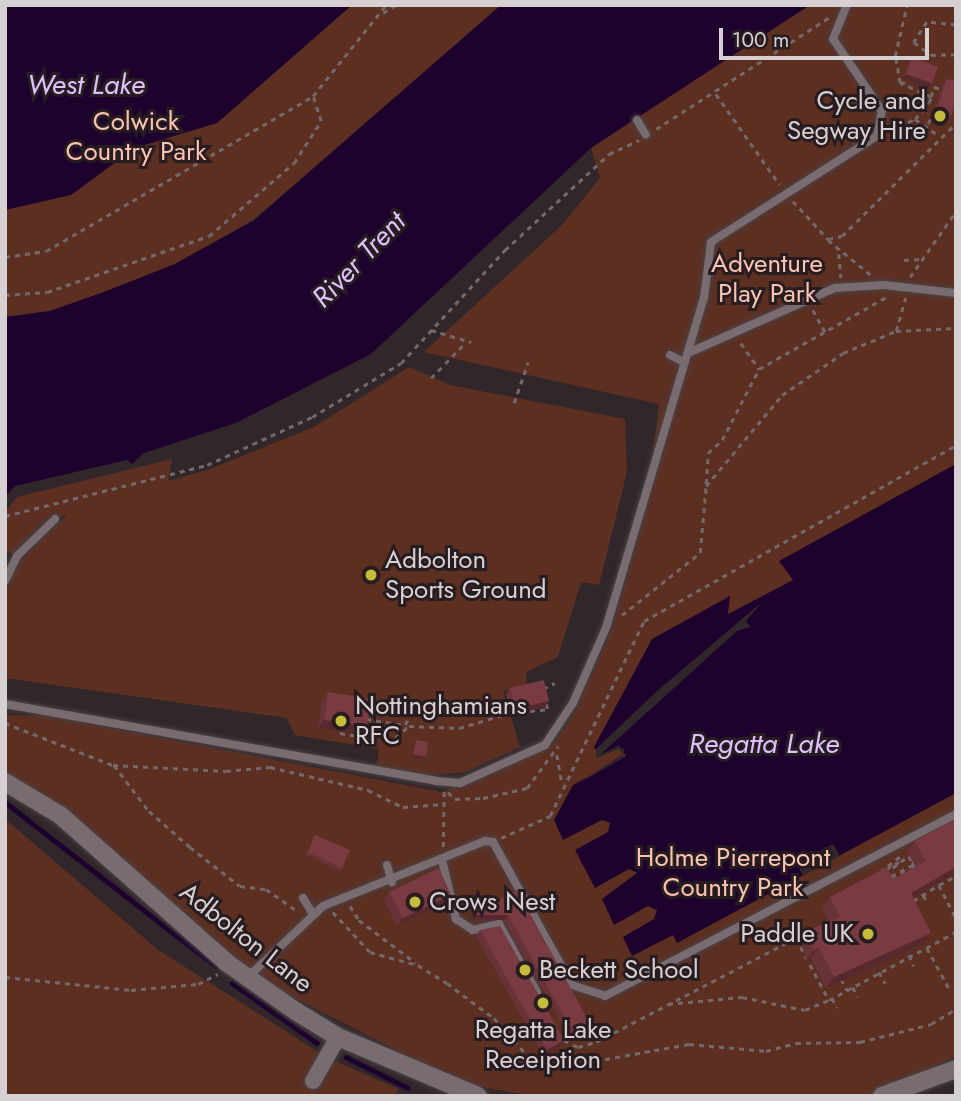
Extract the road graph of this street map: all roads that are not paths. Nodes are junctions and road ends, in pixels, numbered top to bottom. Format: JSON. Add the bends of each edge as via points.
{"nodes":[{"id":1,"x":847,"y":5,"type":"edge"},
{"id":2,"x":637,"y":120,"type":"dead end"},
{"id":3,"x":646,"y":135,"type":"road end"},
{"id":4,"x":956,"y":293,"type":"edge"},
{"id":5,"x":688,"y":353,"type":"junction"},
{"id":6,"x":670,"y":355,"type":"dead end"},
{"id":7,"x":684,"y":362,"type":"junction"},
{"id":8,"x":55,"y":519,"type":"dead end"},
{"id":9,"x":5,"y":582,"type":"edge"},
{"id":10,"x":5,"y":704,"type":"edge"},
{"id":11,"x":5,"y":782,"type":"edge"},
{"id":12,"x":956,"y":814,"type":"edge"},
{"id":13,"x":442,"y":860,"type":"junction"},
{"id":14,"x":387,"y":865,"type":"dead end"},
{"id":15,"x":392,"y":882,"type":"junction"},
{"id":16,"x":303,"y":898,"type":"dead end"},
{"id":17,"x":310,"y":916,"type":"junction"},
{"id":18,"x":248,"y":977,"type":"junction"},
{"id":19,"x":544,"y":1005,"type":"edge"},
{"id":20,"x":338,"y":1037,"type":"junction"},
{"id":21,"x":956,"y":1069,"type":"edge"},
{"id":22,"x":313,"y":1081,"type":"dead end"},
{"id":23,"x":478,"y":1096,"type":"edge"},
{"id":24,"x":882,"y":1096,"type":"edge"}],
"edges":[{"from":1,"to":5,"type":"lane","via":[[833,39],[882,111],[877,136],[711,242]]},
{"from":2,"to":3,"type":"lane"},
{"from":4,"to":5,"type":"lane","via":[[907,287],[835,288]]},
{"from":5,"to":7,"type":"lane"},
{"from":6,"to":7,"type":"lane"},
{"from":7,"to":10,"type":"lane","via":[[606,628],[573,703],[545,745],[446,785]]},
{"from":8,"to":9,"type":"lane","via":[[17,556]]},
{"from":11,"to":18,"type":"street","name":"Adbolton Lane","via":[[60,815]]},
{"from":12,"to":13,"type":"lane","via":[[605,996],[572,985],[493,842]]},
{"from":13,"to":15,"type":"lane"},
{"from":13,"to":19,"type":"lane","via":[[456,919],[473,930],[499,924]]},
{"from":14,"to":15,"type":"lane"},
{"from":15,"to":17,"type":"lane","via":[[345,897]]},
{"from":16,"to":17,"type":"lane"},
{"from":17,"to":18,"type":"lane"},
{"from":18,"to":20,"type":"street","name":"Adbolton Lane"},
{"from":20,"to":22,"type":"street"},
{"from":20,"to":23,"type":"street","name":"Adbolton Lane"},
{"from":21,"to":24,"type":"street"}]}
